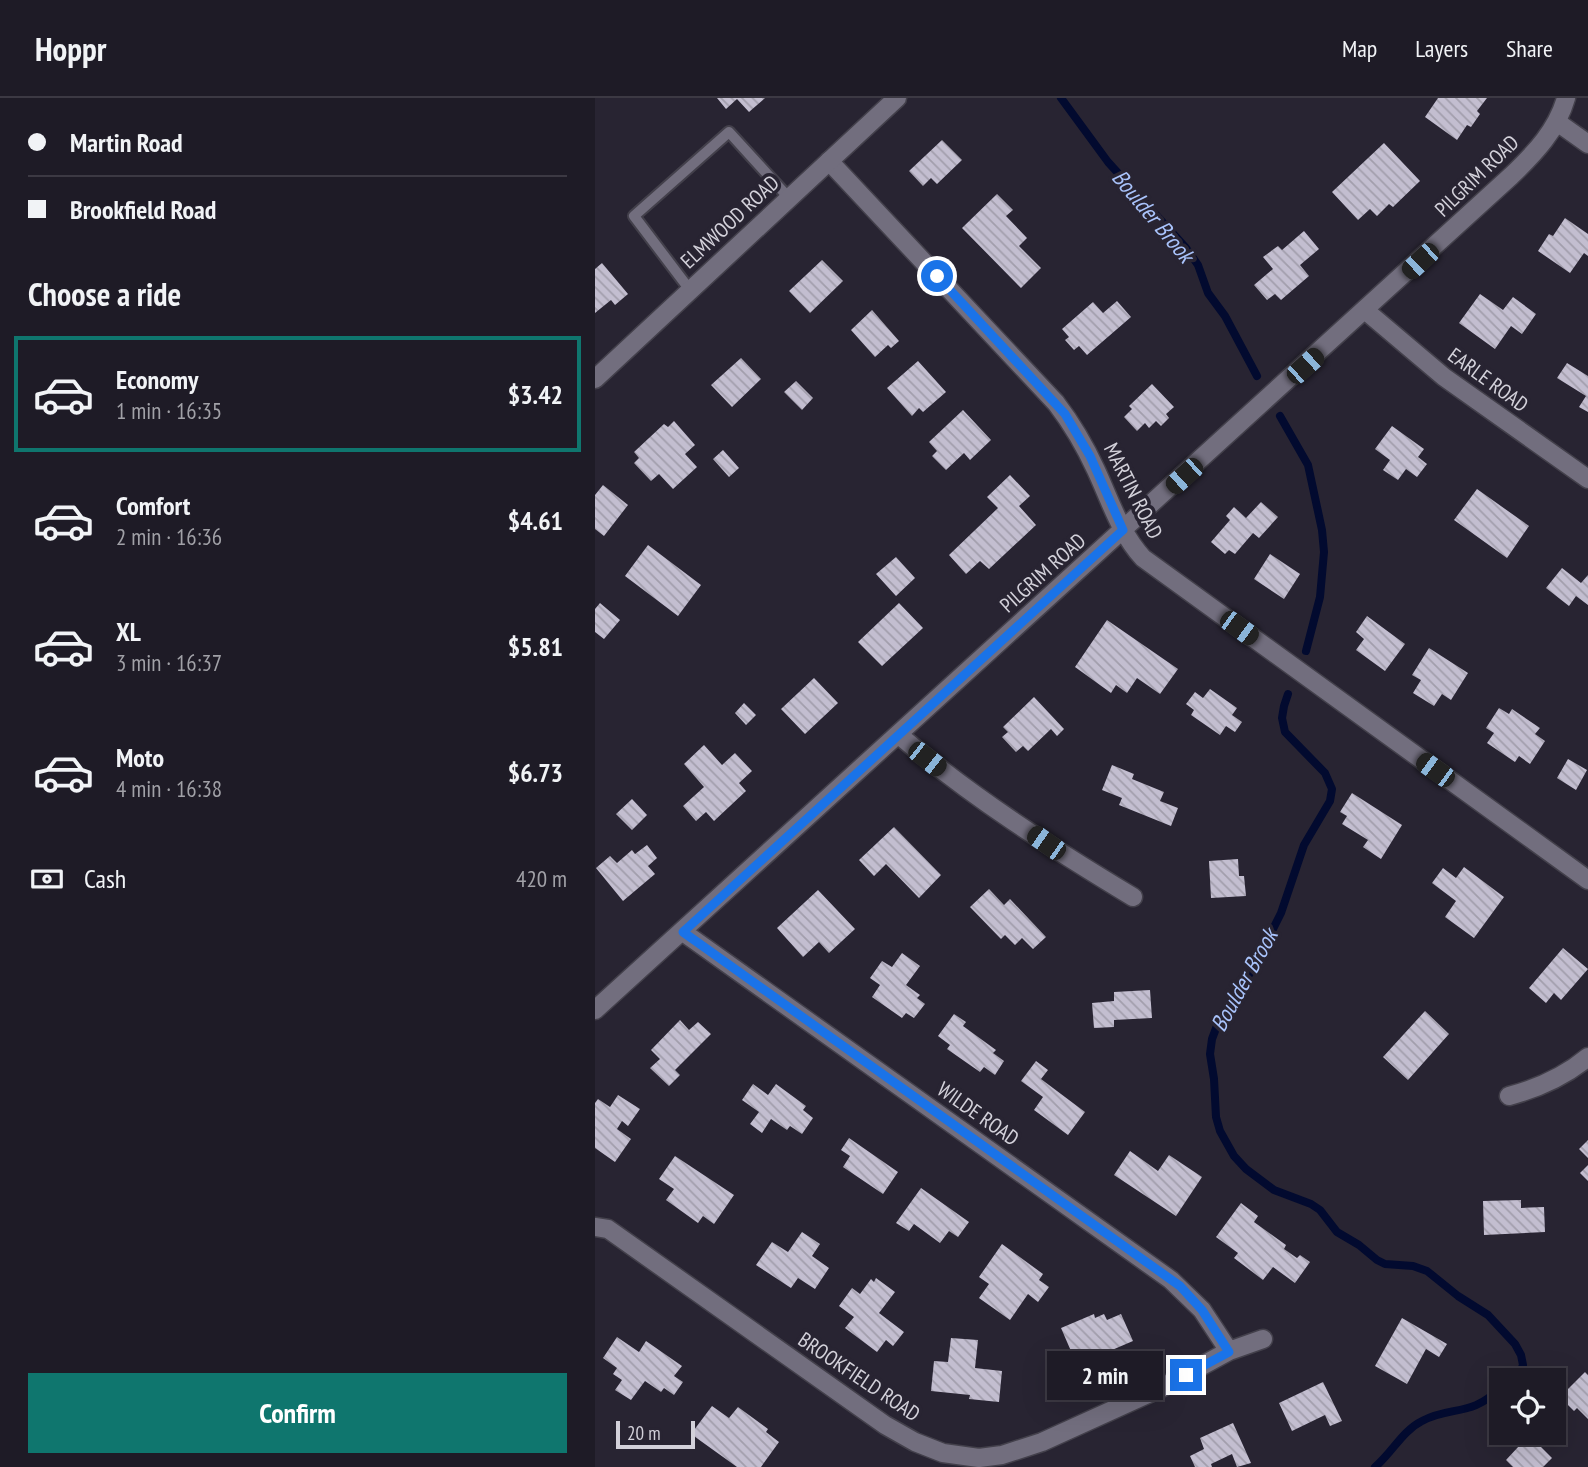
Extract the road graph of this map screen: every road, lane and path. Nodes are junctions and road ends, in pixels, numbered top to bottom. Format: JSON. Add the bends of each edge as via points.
{"nodes":[{"id":1,"x":897,"y":98,"type":"edge"},
{"id":2,"x":1566,"y":98,"type":"edge"},
{"id":3,"x":1557,"y":122,"type":"junction"},
{"id":4,"x":1588,"y":144,"type":"edge"},
{"id":5,"x":829,"y":161,"type":"junction"},
{"id":6,"x":789,"y":198,"type":"junction"},
{"id":7,"x":690,"y":290,"type":"junction"},
{"id":8,"x":1366,"y":311,"type":"junction"},
{"id":9,"x":595,"y":379,"type":"edge"},
{"id":10,"x":1588,"y":480,"type":"edge"},
{"id":11,"x":1123,"y":530,"type":"junction"},
{"id":12,"x":899,"y":735,"type":"junction"},
{"id":13,"x":1588,"y":880,"type":"edge"},
{"id":14,"x":1133,"y":897,"type":"dead end"},
{"id":15,"x":683,"y":932,"type":"junction"},
{"id":16,"x":595,"y":1010,"type":"edge"},
{"id":17,"x":1588,"y":1057,"type":"edge"},
{"id":18,"x":1509,"y":1096,"type":"dead end"},
{"id":19,"x":599,"y":1225,"type":"edge"},
{"id":20,"x":1263,"y":1339,"type":"dead end"},
{"id":21,"x":1229,"y":1352,"type":"junction"}],
"edges":[{"from":1,"to":5,"type":"street","name":"ELMWOOD ROAD"},
{"from":2,"to":3,"type":"street","name":"PILGRIM ROAD"},
{"from":3,"to":4,"type":"street"},
{"from":3,"to":8,"type":"street","name":"PILGRIM ROAD","via":[[1538,150]]},
{"from":5,"to":6,"type":"street","name":"ELMWOOD ROAD"},
{"from":5,"to":11,"type":"street","name":"MARTIN ROAD","via":[[1056,403],[1090,456]]},
{"from":6,"to":7,"type":"street","name":"ELMWOOD ROAD"},
{"from":6,"to":7,"type":"lane","via":[[729,132],[633,216]]},
{"from":7,"to":9,"type":"street","name":"ELMWOOD ROAD"},
{"from":8,"to":10,"type":"street","name":"EARLE ROAD","via":[[1444,377]]},
{"from":8,"to":11,"type":"street","name":"PILGRIM ROAD"},
{"from":11,"to":12,"type":"street","name":"PILGRIM ROAD"},
{"from":11,"to":13,"type":"street","name":"MARTIN ROAD","via":[[1151,565]]},
{"from":12,"to":14,"type":"street","via":[[1046,843]]},
{"from":12,"to":15,"type":"street","name":"PILGRIM ROAD"},
{"from":15,"to":16,"type":"street","name":"PILGRIM ROAD"},
{"from":15,"to":21,"type":"street","name":"WILDE ROAD","via":[[1171,1280],[1202,1310]]},
{"from":17,"to":18,"type":"street","via":[[1561,1077]]},
{"from":19,"to":21,"type":"street","name":"BROOKFIELD ROAD","via":[[885,1425],[955,1456],[991,1458],[1028,1448]]},
{"from":20,"to":21,"type":"street","name":"BROOKFIELD ROAD"}]}
